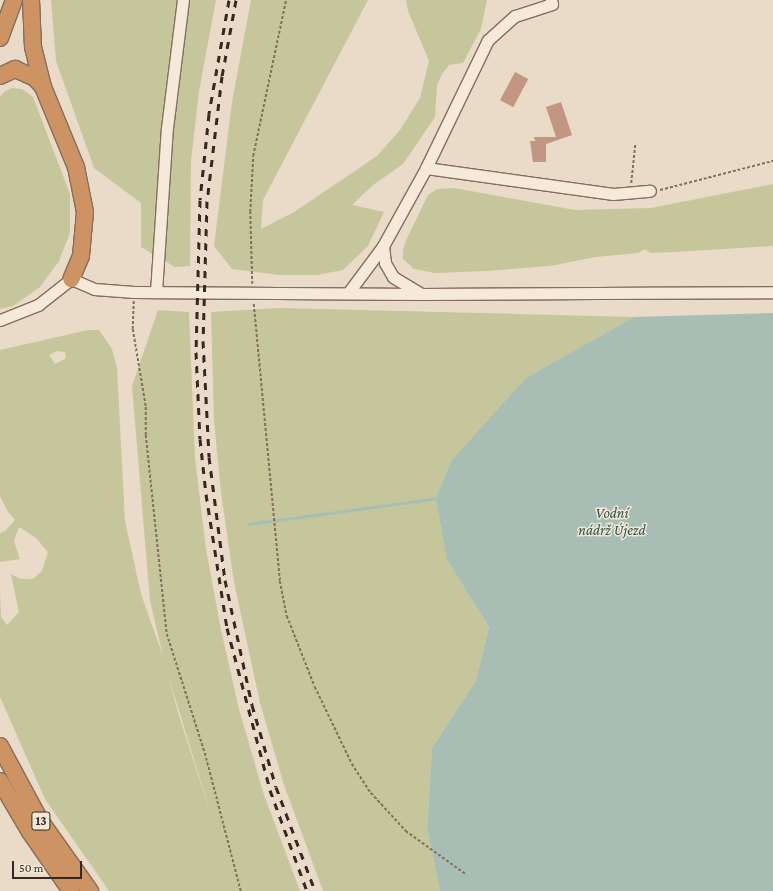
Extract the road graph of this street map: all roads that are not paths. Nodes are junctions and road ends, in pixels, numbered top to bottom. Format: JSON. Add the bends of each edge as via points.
{"nodes":[{"id":1,"x":14,"y":0,"type":"edge"},
{"id":2,"x":31,"y":0,"type":"edge"},
{"id":3,"x":183,"y":0,"type":"edge"},
{"id":4,"x":551,"y":0,"type":"edge"},
{"id":5,"x":0,"y":38,"type":"edge"},
{"id":6,"x":0,"y":76,"type":"edge"},
{"id":7,"x":43,"y":87,"type":"junction"},
{"id":8,"x":426,"y":168,"type":"junction"},
{"id":9,"x":650,"y":191,"type":"road end"},
{"id":10,"x":383,"y":246,"type":"junction"},
{"id":11,"x":70,"y":279,"type":"junction"},
{"id":12,"x":156,"y":292,"type":"junction"},
{"id":13,"x":773,"y":292,"type":"edge"},
{"id":14,"x":348,"y":293,"type":"junction"},
{"id":15,"x":422,"y":294,"type":"junction"},
{"id":16,"x":0,"y":320,"type":"edge"},
{"id":17,"x":0,"y":746,"type":"edge"},
{"id":18,"x":0,"y":781,"type":"edge"},
{"id":19,"x":71,"y":891,"type":"edge"},
{"id":20,"x":90,"y":891,"type":"edge"}],
"edges":[{"from":1,"to":5,"type":"highway"},
{"from":2,"to":7,"type":"highway","via":[[33,47]]},
{"from":3,"to":12,"type":"street","via":[[167,128]]},
{"from":4,"to":8,"type":"street","via":[[552,4],[515,16],[488,40]]},
{"from":6,"to":7,"type":"highway","via":[[15,69],[35,78]]},
{"from":7,"to":11,"type":"highway","via":[[76,167],[85,212],[81,256]]},
{"from":8,"to":9,"type":"street","via":[[613,194]]},
{"from":8,"to":10,"type":"street"},
{"from":10,"to":14,"type":"street"},
{"from":10,"to":15,"type":"street","via":[[385,263],[393,277]]},
{"from":11,"to":12,"type":"street","via":[[94,289]]},
{"from":11,"to":16,"type":"street","via":[[38,305]]},
{"from":12,"to":14,"type":"street"},
{"from":13,"to":15,"type":"street"},
{"from":14,"to":15,"type":"street"},
{"from":17,"to":20,"type":"highway","number":"13","via":[[41,822]]},
{"from":18,"to":19,"type":"highway","number":"13","via":[[30,832]]}]}
